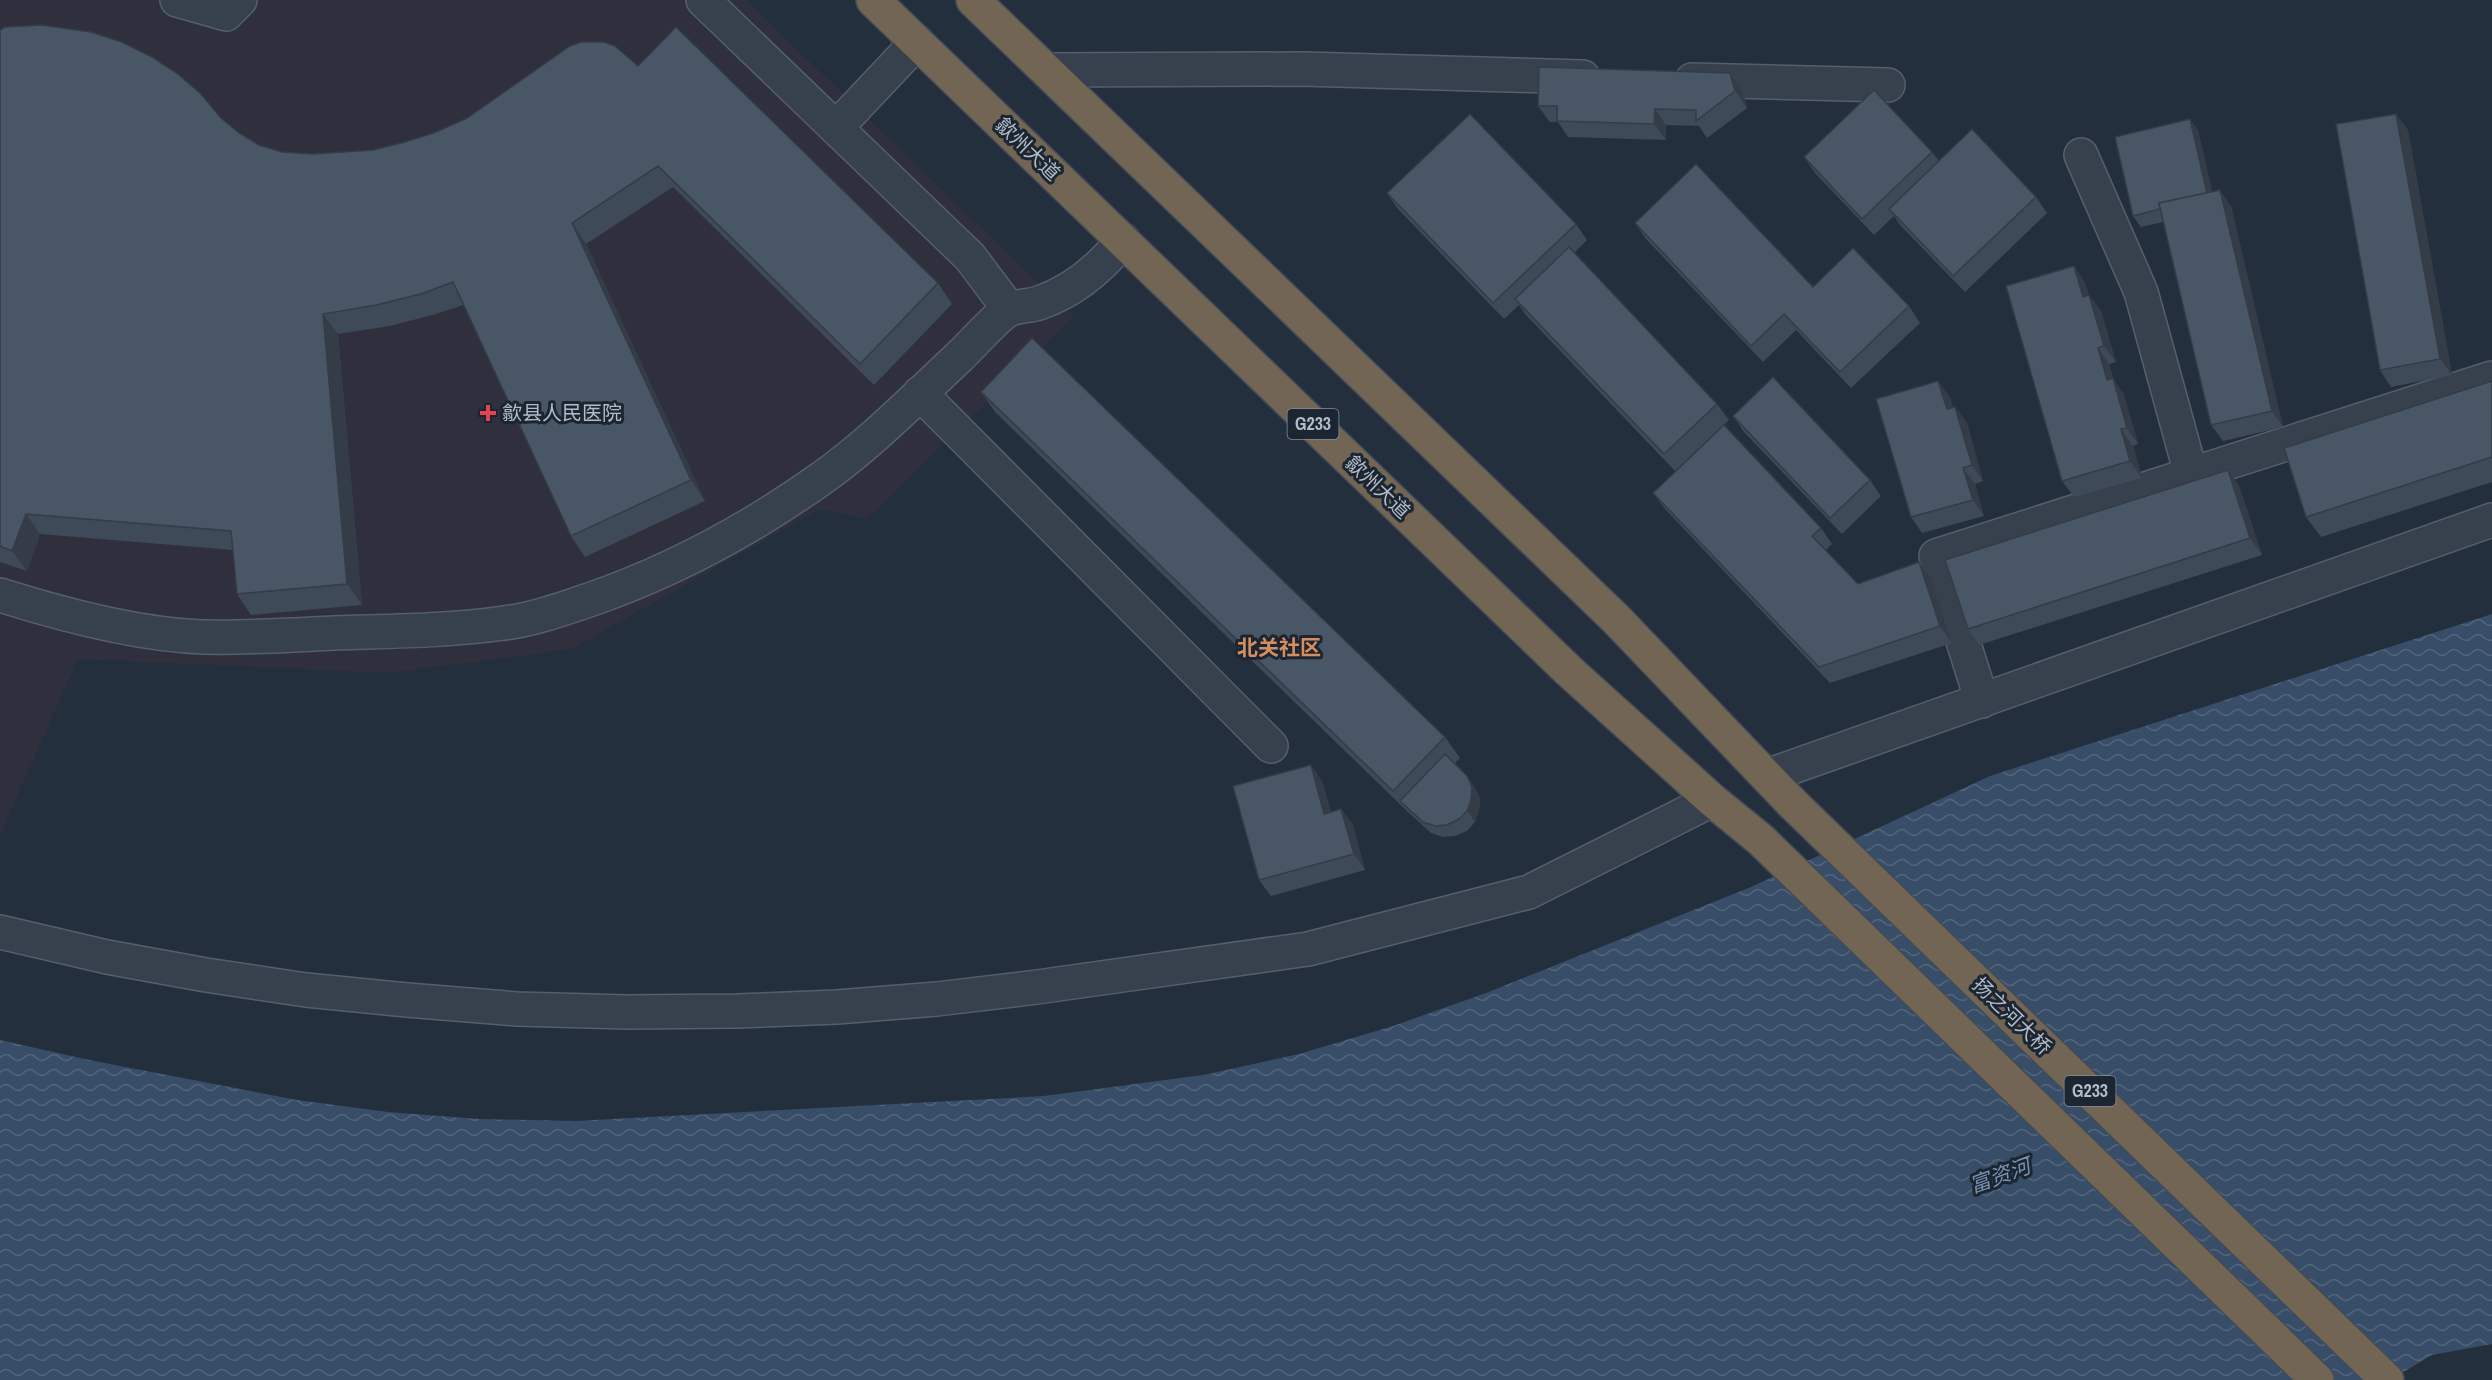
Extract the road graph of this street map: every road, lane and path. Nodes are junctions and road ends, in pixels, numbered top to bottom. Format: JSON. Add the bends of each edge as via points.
{"nodes":[{"id":1,"x":177,"y":0,"type":"edge"},
{"id":2,"x":240,"y":0,"type":"edge"},
{"id":3,"x":703,"y":0,"type":"edge"},
{"id":4,"x":873,"y":0,"type":"edge"},
{"id":5,"x":973,"y":0,"type":"edge"},
{"id":6,"x":917,"y":42,"type":"junction"},
{"id":7,"x":1046,"y":70,"type":"junction"},
{"id":8,"x":1618,"y":78,"type":"edge"},
{"id":9,"x":1665,"y":79,"type":"edge"},
{"id":10,"x":1888,"y":85,"type":"dead end"},
{"id":11,"x":836,"y":128,"type":"junction"},
{"id":12,"x":2081,"y":155,"type":"dead end"},
{"id":13,"x":1123,"y":240,"type":"junction"},
{"id":14,"x":1009,"y":309,"type":"junction"},
{"id":15,"x":2492,"y":378,"type":"edge"},
{"id":16,"x":920,"y":393,"type":"junction"},
{"id":17,"x":2191,"y":474,"type":"junction"},
{"id":18,"x":2492,"y":520,"type":"edge"},
{"id":19,"x":0,"y":595,"type":"edge"},
{"id":20,"x":1982,"y":700,"type":"junction"},
{"id":21,"x":1271,"y":746,"type":"dead end"},
{"id":22,"x":1767,"y":776,"type":"junction"},
{"id":23,"x":1712,"y":800,"type":"junction"},
{"id":24,"x":0,"y":932,"type":"edge"},
{"id":25,"x":2317,"y":1380,"type":"edge"},
{"id":26,"x":2387,"y":1380,"type":"edge"}],
"edges":[{"from":1,"to":2,"type":"street","via":[[226,14]]},
{"from":3,"to":11,"type":"street"},
{"from":4,"to":6,"type":"highway","name":"歙州大道","number":"G233"},
{"from":5,"to":7,"type":"highway","number":"G233"},
{"from":6,"to":11,"type":"street"},
{"from":6,"to":13,"type":"highway","name":"歙州大道","number":"G233"},
{"from":7,"to":8,"type":"street","via":[[1304,69]]},
{"from":7,"to":22,"type":"highway","number":"G233","via":[[1617,620]]},
{"from":9,"to":10,"type":"street"},
{"from":11,"to":14,"type":"street","via":[[970,257]]},
{"from":12,"to":17,"type":"street","via":[[2141,292]]},
{"from":13,"to":14,"type":"street","via":[[1094,272],[1065,292]]},
{"from":13,"to":23,"type":"highway","name":"歙州大道","number":"G233","via":[[1569,671]]},
{"from":14,"to":16,"type":"street"},
{"from":15,"to":17,"type":"street"},
{"from":16,"to":19,"type":"street","via":[[829,473],[729,538],[621,589],[506,623],[201,637],[81,618]]},
{"from":16,"to":21,"type":"street"},
{"from":17,"to":20,"type":"street","via":[[1936,556]]},
{"from":18,"to":20,"type":"street"},
{"from":20,"to":22,"type":"street"},
{"from":22,"to":26,"type":"highway","name":"扬之河大桥","number":"G233"},
{"from":23,"to":24,"type":"street","via":[[1529,892],[1308,949],[1037,987],[848,1006],[627,1012],[407,1000],[206,975]]},
{"from":23,"to":25,"type":"highway","name":"歙州大道","number":"G233","via":[[1761,840]]}]}
